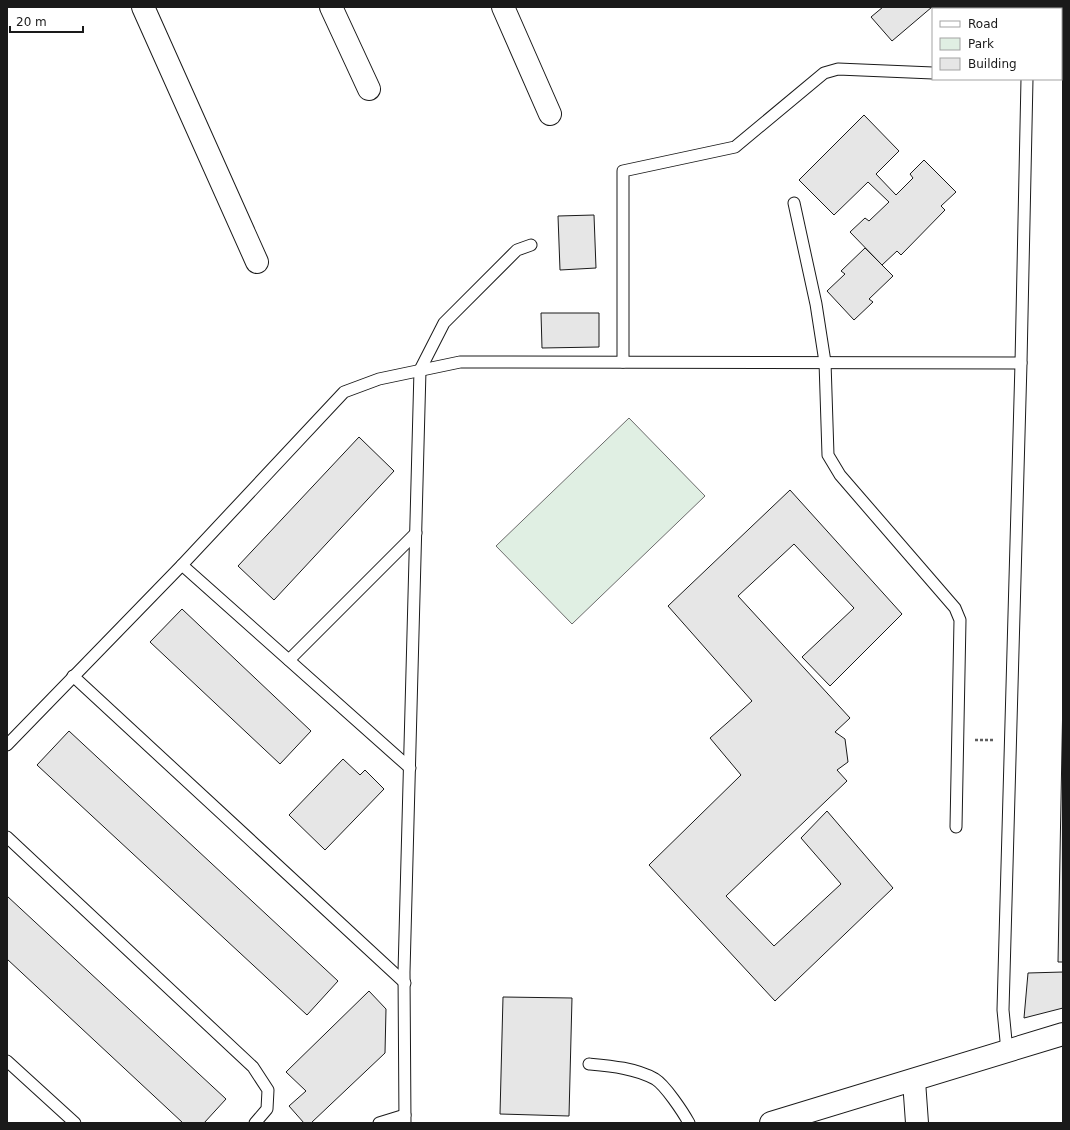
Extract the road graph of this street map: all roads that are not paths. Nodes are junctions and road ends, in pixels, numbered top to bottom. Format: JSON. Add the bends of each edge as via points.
{"nodes":[{"id":1,"x":143,"y":7,"type":"edge"},
{"id":2,"x":331,"y":7,"type":"edge"},
{"id":3,"x":503,"y":7,"type":"edge"},
{"id":4,"x":932,"y":73,"type":"edge"},
{"id":5,"x":1027,"y":80,"type":"edge"},
{"id":6,"x":369,"y":89,"type":"dead end"},
{"id":7,"x":550,"y":114,"type":"dead end"},
{"id":8,"x":794,"y":203,"type":"dead end"},
{"id":9,"x":531,"y":245,"type":"dead end"},
{"id":10,"x":257,"y":262,"type":"dead end"},
{"id":11,"x":623,"y":362,"type":"junction"},
{"id":12,"x":824,"y":362,"type":"junction"},
{"id":13,"x":1021,"y":363,"type":"junction"},
{"id":14,"x":420,"y":370,"type":"junction"},
{"id":15,"x":416,"y":533,"type":"junction"},
{"id":16,"x":182,"y":565,"type":"junction"},
{"id":17,"x":289,"y":660,"type":"junction"},
{"id":18,"x":73,"y":676,"type":"junction"},
{"id":19,"x":7,"y":745,"type":"edge"},
{"id":20,"x":410,"y":768,"type":"junction"},
{"id":21,"x":956,"y":827,"type":"dead end"},
{"id":22,"x":7,"y":837,"type":"edge"},
{"id":23,"x":405,"y":983,"type":"junction"},
{"id":24,"x":1063,"y":1034,"type":"edge"},
{"id":25,"x":1008,"y":1051,"type":"junction"},
{"id":26,"x":7,"y":1061,"type":"edge"},
{"id":27,"x":589,"y":1064,"type":"dead end"},
{"id":28,"x":914,"y":1081,"type":"junction"},
{"id":29,"x":820,"y":1116,"type":"edge"},
{"id":30,"x":405,"y":1119,"type":"edge"},
{"id":31,"x":74,"y":1123,"type":"edge"},
{"id":32,"x":255,"y":1123,"type":"edge"},
{"id":33,"x":379,"y":1123,"type":"edge"},
{"id":34,"x":689,"y":1123,"type":"edge"},
{"id":35,"x":771,"y":1123,"type":"edge"},
{"id":36,"x":917,"y":1123,"type":"edge"}],
"edges":[{"from":1,"to":10,"type":"street"},
{"from":2,"to":6,"type":"street"},
{"from":3,"to":7,"type":"street"},
{"from":4,"to":11,"type":"lane","via":[[838,69],[824,73],[735,147],[623,171]]},
{"from":5,"to":13,"type":"lane"},
{"from":8,"to":12,"type":"lane","via":[[816,304]]},
{"from":9,"to":14,"type":"lane","via":[[518,250],[444,323]]},
{"from":11,"to":12,"type":"lane"},
{"from":11,"to":14,"type":"lane","via":[[460,362]]},
{"from":12,"to":13,"type":"lane"},
{"from":12,"to":21,"type":"lane","via":[[828,455],[840,475],[955,608],[960,620]]},
{"from":13,"to":25,"type":"lane","via":[[1003,1010]]},
{"from":14,"to":15,"type":"lane"},
{"from":14,"to":16,"type":"lane","via":[[379,378],[344,392]]},
{"from":15,"to":17,"type":"lane"},
{"from":15,"to":20,"type":"lane"},
{"from":16,"to":17,"type":"lane"},
{"from":16,"to":18,"type":"lane"},
{"from":17,"to":20,"type":"lane"},
{"from":18,"to":19,"type":"lane"},
{"from":18,"to":23,"type":"lane"},
{"from":20,"to":23,"type":"lane"},
{"from":22,"to":32,"type":"lane","via":[[253,1067],[268,1090],[267,1109]]},
{"from":23,"to":30,"type":"lane"},
{"from":24,"to":25,"type":"street"},
{"from":25,"to":28,"type":"street"},
{"from":26,"to":31,"type":"lane"},
{"from":27,"to":34,"type":"lane","via":[[626,1068],[656,1080],[681,1109]]},
{"from":28,"to":29,"type":"street"},
{"from":28,"to":36,"type":"street"},
{"from":29,"to":35,"type":"street"},
{"from":30,"to":33,"type":"lane"}]}
